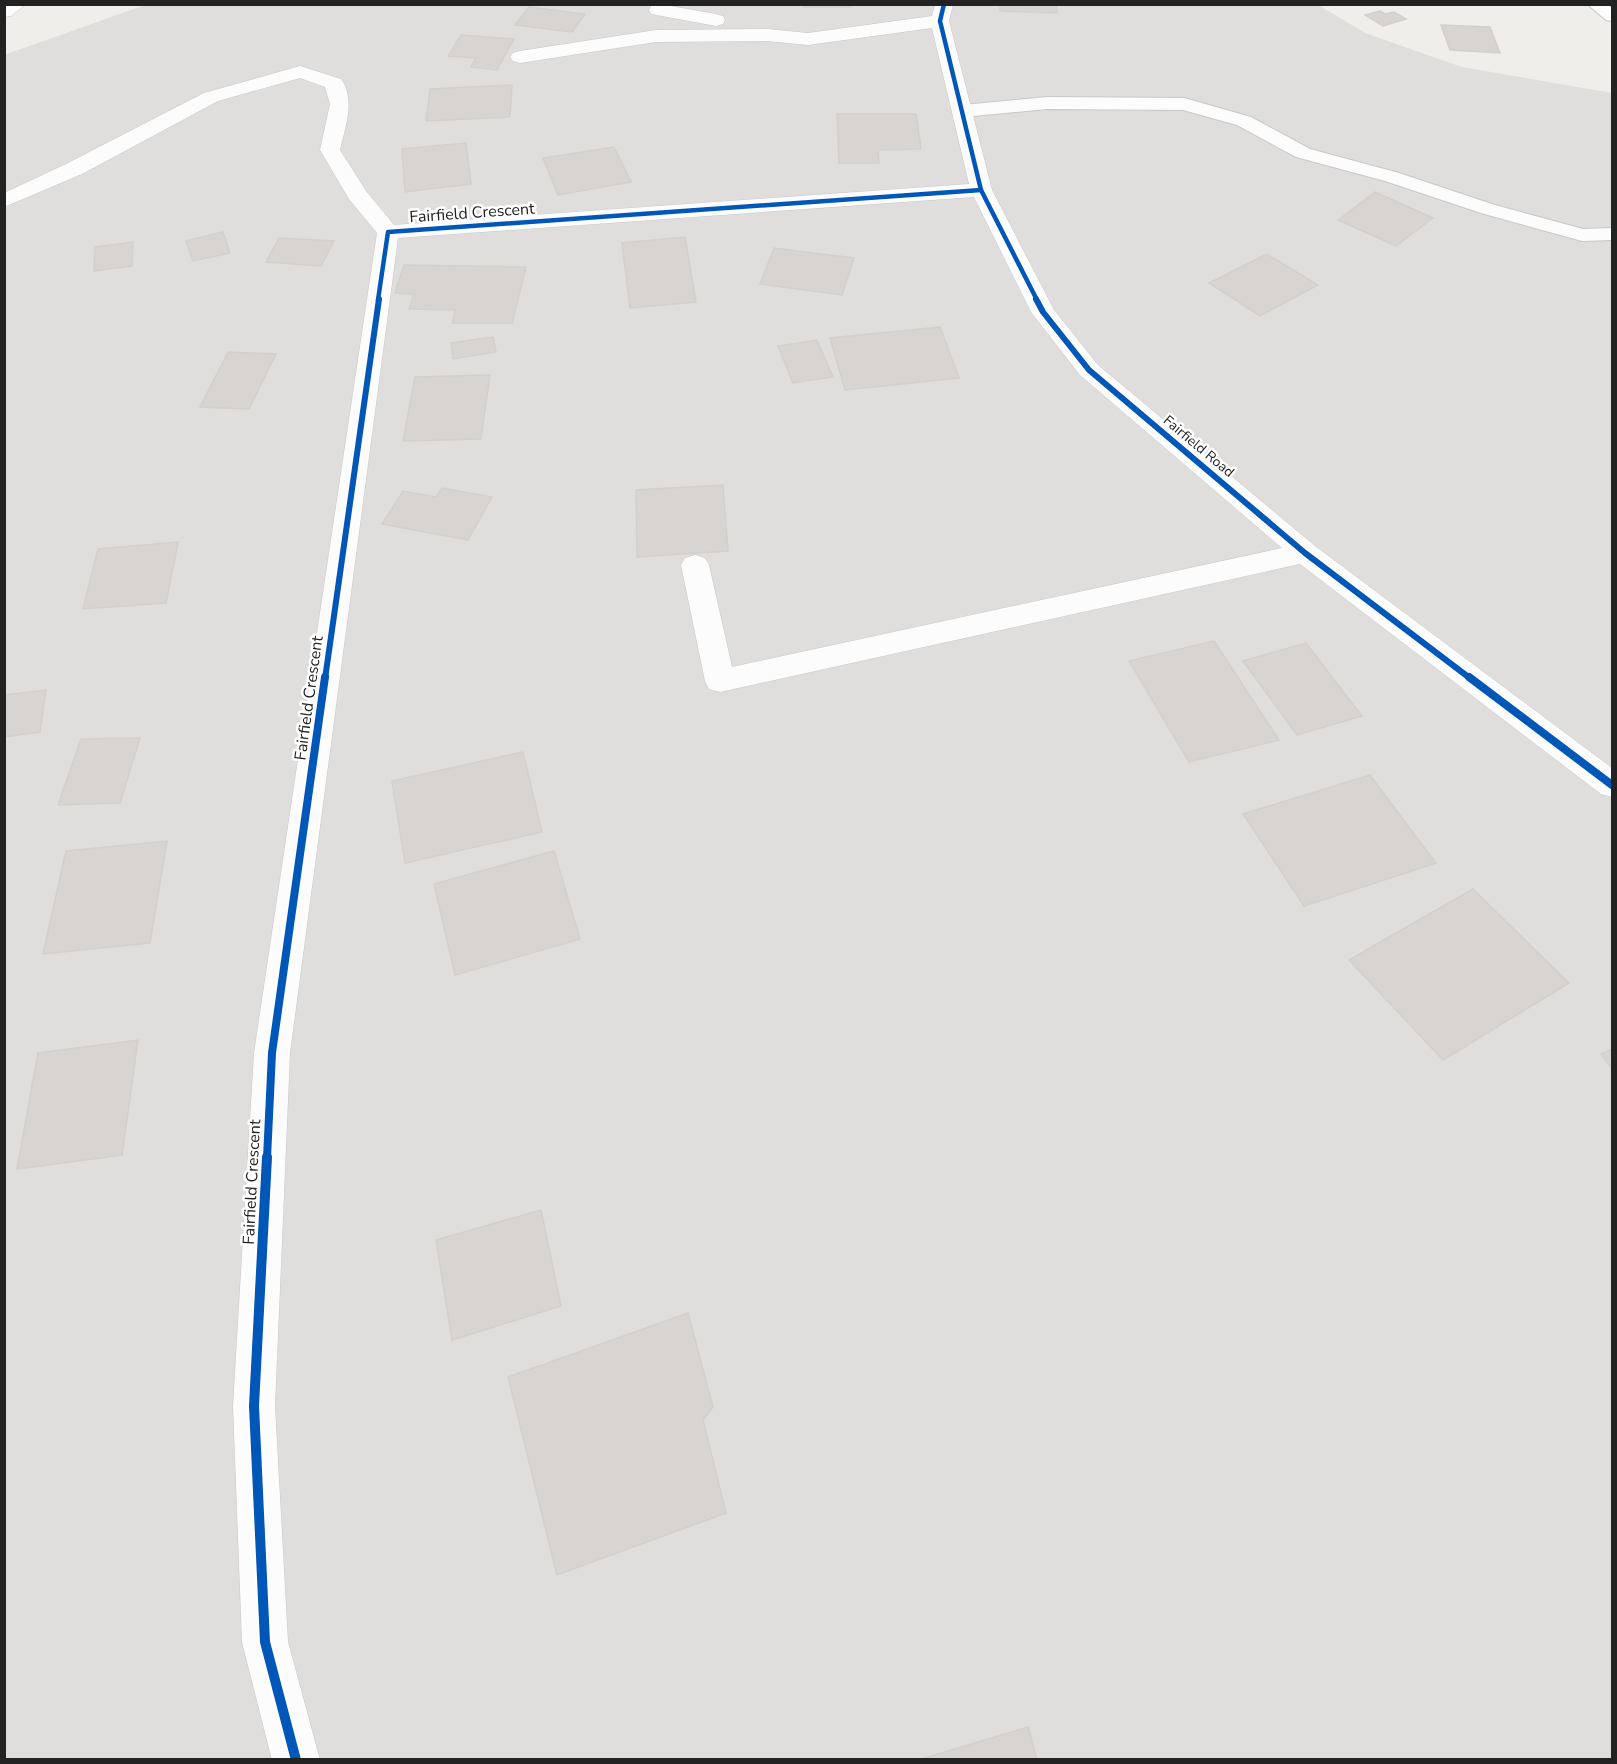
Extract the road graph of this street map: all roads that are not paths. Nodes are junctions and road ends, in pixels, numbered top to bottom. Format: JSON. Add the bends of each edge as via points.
{"nodes":[{"id":1,"x":17,"y":4,"type":"edge"},
{"id":2,"x":1595,"y":4,"type":"edge"},
{"id":3,"x":658,"y":10,"type":"dead end"},
{"id":4,"x":4,"y":12,"type":"edge"},
{"id":5,"x":942,"y":13,"type":"edge"},
{"id":6,"x":1612,"y":16,"type":"edge"},
{"id":7,"x":767,"y":35,"type":"junction"},
{"id":8,"x":520,"y":57,"type":"dead end"},
{"id":9,"x":963,"y":111,"type":"junction"},
{"id":10,"x":981,"y":190,"type":"junction"},
{"id":11,"x":4,"y":201,"type":"edge"},
{"id":12,"x":388,"y":232,"type":"junction"},
{"id":13,"x":1612,"y":234,"type":"edge"},
{"id":14,"x":1305,"y":553,"type":"junction"},
{"id":15,"x":695,"y":565,"type":"dead end"},
{"id":16,"x":1612,"y":785,"type":"edge"},
{"id":17,"x":296,"y":1760,"type":"edge"}],
"edges":[{"from":1,"to":4,"type":"street"},
{"from":2,"to":6,"type":"lane"},
{"from":3,"to":7,"type":"street"},
{"from":5,"to":7,"type":"street","via":[[808,39]]},
{"from":5,"to":9,"type":"street","name":"Fairfield Road"},
{"from":7,"to":8,"type":"street","via":[[656,36]]},
{"from":9,"to":10,"type":"street","name":"Fairfield Road"},
{"from":9,"to":13,"type":"lane","via":[[1047,103],[1184,104],[1244,121],[1303,153],[1582,235]]},
{"from":10,"to":12,"type":"street","name":"Fairfield Crescent"},
{"from":10,"to":14,"type":"street","name":"Fairfield Road","via":[[1042,312],[1089,370]]},
{"from":11,"to":12,"type":"street","via":[[211,97],[300,72],[334,83],[340,104],[330,150],[357,194]]},
{"from":12,"to":17,"type":"street","name":"Fairfield Crescent","via":[[272,1053],[254,1406],[265,1642]]},
{"from":14,"to":15,"type":"street","via":[[720,681]]},
{"from":14,"to":16,"type":"street","name":"Fairfield Road"}]}
